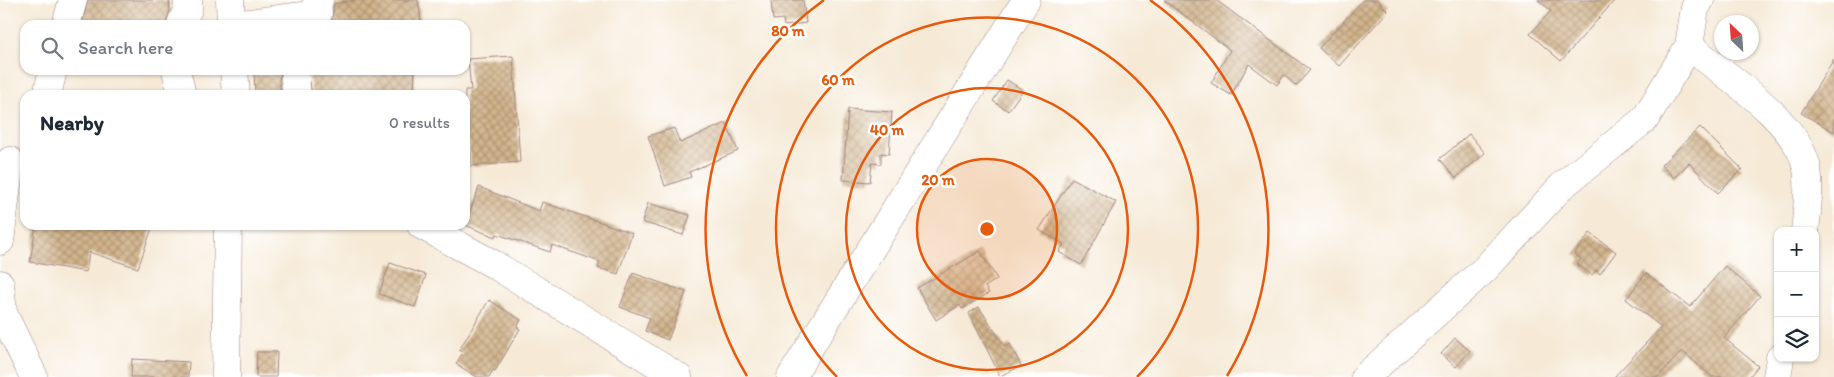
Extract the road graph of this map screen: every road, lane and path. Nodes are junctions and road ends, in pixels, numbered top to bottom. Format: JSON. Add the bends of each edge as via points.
{"nodes":[{"id":1,"x":73,"y":0,"type":"edge"},
{"id":2,"x":230,"y":0,"type":"edge"},
{"id":3,"x":319,"y":0,"type":"edge"},
{"id":4,"x":1026,"y":0,"type":"edge"},
{"id":5,"x":1700,"y":0,"type":"edge"},
{"id":6,"x":67,"y":20,"type":"edge"},
{"id":7,"x":232,"y":20,"type":"edge"},
{"id":8,"x":271,"y":20,"type":"edge"},
{"id":9,"x":1689,"y":46,"type":"junction"},
{"id":10,"x":52,"y":75,"type":"edge"},
{"id":11,"x":177,"y":75,"type":"edge"},
{"id":12,"x":234,"y":75,"type":"edge"},
{"id":13,"x":49,"y":90,"type":"edge"},
{"id":14,"x":181,"y":90,"type":"edge"},
{"id":15,"x":236,"y":90,"type":"edge"},
{"id":16,"x":16,"y":161,"type":"edge"},
{"id":17,"x":1805,"y":227,"type":"edge"},
{"id":18,"x":228,"y":230,"type":"edge"},
{"id":19,"x":430,"y":230,"type":"edge"},
{"id":20,"x":0,"y":241,"type":"edge"},
{"id":21,"x":0,"y":284,"type":"edge"},
{"id":22,"x":1,"y":313,"type":"edge"},
{"id":23,"x":1779,"y":362,"type":"edge"},
{"id":24,"x":33,"y":375,"type":"dead end"},
{"id":25,"x":226,"y":377,"type":"edge"},
{"id":26,"x":678,"y":377,"type":"edge"},
{"id":27,"x":791,"y":377,"type":"edge"},
{"id":28,"x":1365,"y":377,"type":"edge"},
{"id":29,"x":1776,"y":377,"type":"edge"}],
"edges":[{"from":1,"to":6,"type":"street"},
{"from":2,"to":7,"type":"street"},
{"from":3,"to":8,"type":"street","via":[[318,14]]},
{"from":4,"to":27,"type":"street"},
{"from":5,"to":9,"type":"street","via":[[1695,8]]},
{"from":9,"to":17,"type":"street","via":[[1766,107],[1800,150],[1807,170]]},
{"from":9,"to":28,"type":"street","via":[[1645,119],[1563,185],[1485,269]]},
{"from":10,"to":13,"type":"street"},
{"from":11,"to":14,"type":"street"},
{"from":12,"to":15,"type":"street"},
{"from":16,"to":20,"type":"street"},
{"from":18,"to":25,"type":"street"},
{"from":19,"to":26,"type":"street"},
{"from":21,"to":22,"type":"street"},
{"from":22,"to":24,"type":"street"},
{"from":23,"to":29,"type":"street"}]}
